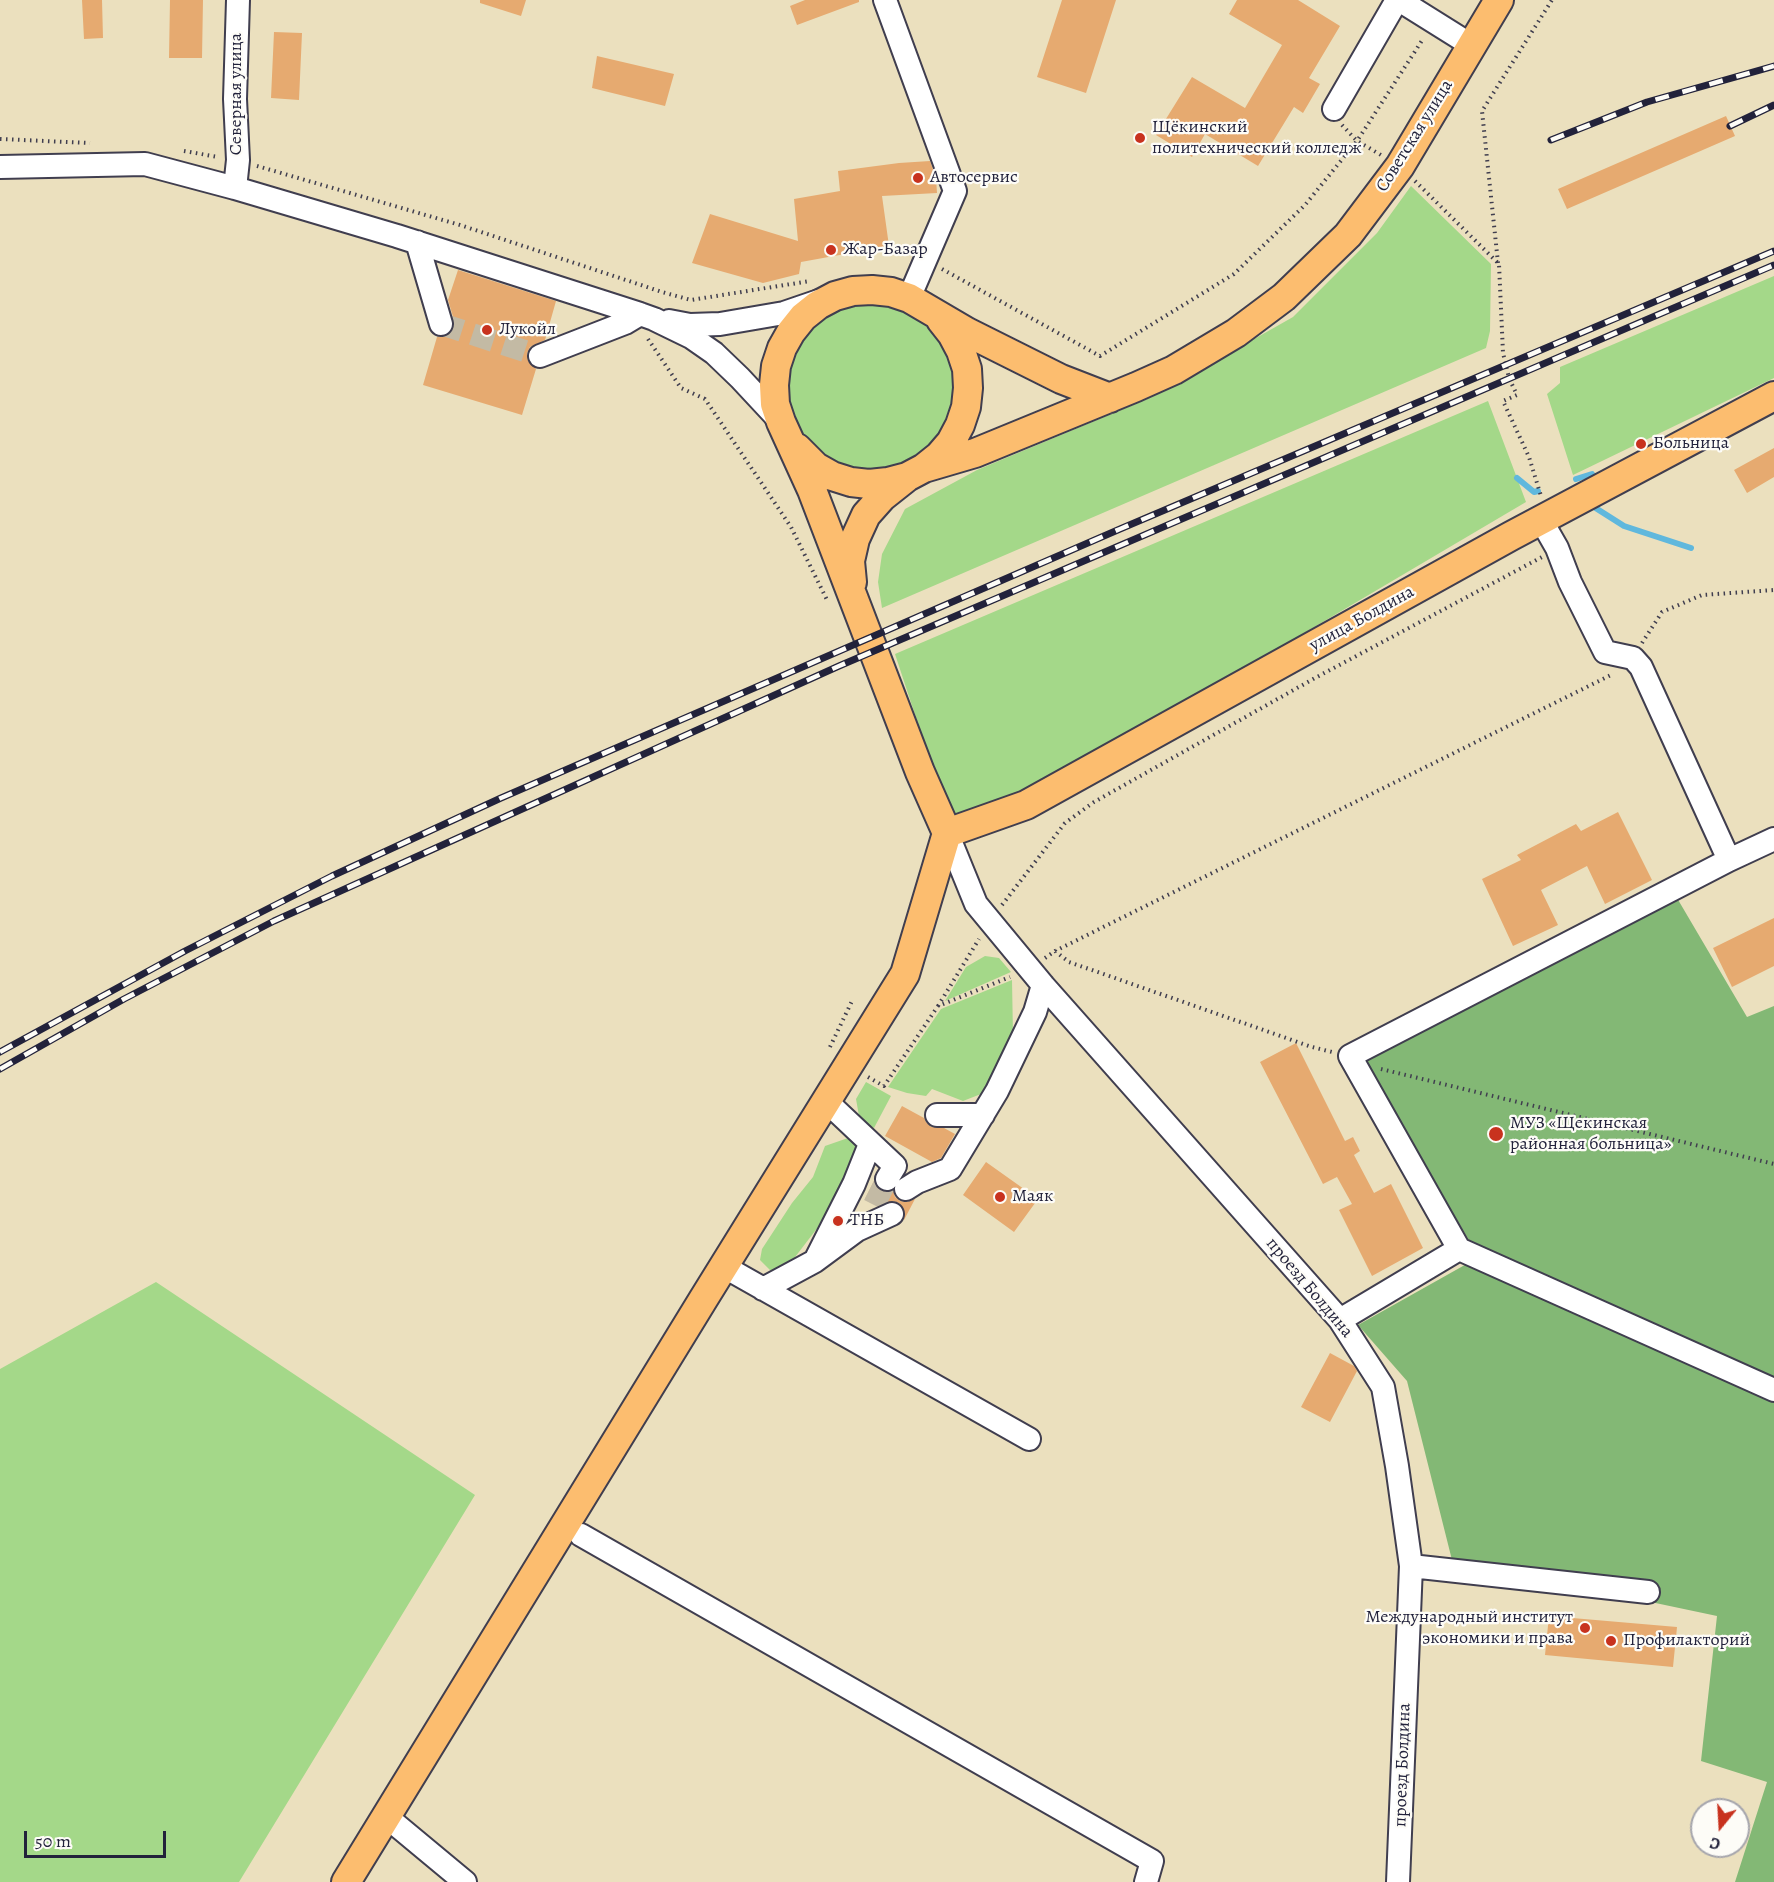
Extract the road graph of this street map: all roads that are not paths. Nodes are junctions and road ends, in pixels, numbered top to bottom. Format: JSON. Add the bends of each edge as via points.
{"nodes":[{"id":1,"x":238,"y":0,"type":"edge"},
{"id":2,"x":885,"y":0,"type":"edge"},
{"id":3,"x":1398,"y":0,"type":"edge"},
{"id":4,"x":1499,"y":0,"type":"edge"},
{"id":5,"x":1471,"y":45,"type":"junction"},
{"id":6,"x":1335,"y":114,"type":"road end"},
{"id":7,"x":0,"y":167,"type":"edge"},
{"id":8,"x":235,"y":188,"type":"junction"},
{"id":9,"x":417,"y":242,"type":"junction"},
{"id":10,"x":828,"y":288,"type":"junction"},
{"id":11,"x":918,"y":302,"type":"junction"},
{"id":12,"x":640,"y":319,"type":"junction"},
{"id":13,"x":441,"y":324,"type":"dead end"},
{"id":14,"x":540,"y":356,"type":"tunnel mouth"},
{"id":15,"x":1774,"y":396,"type":"edge"},
{"id":16,"x":1110,"y":398,"type":"junction"},
{"id":17,"x":785,"y":431,"type":"junction"},
{"id":18,"x":915,"y":472,"type":"junction"},
{"id":19,"x":1546,"y":518,"type":"junction"},
{"id":20,"x":841,"y":602,"type":"junction"},
{"id":21,"x":947,"y":833,"type":"junction"},
{"id":22,"x":1774,"y":839,"type":"edge"},
{"id":23,"x":1729,"y":860,"type":"junction"},
{"id":24,"x":1036,"y":978,"type":"junction"},
{"id":25,"x":826,"y":1101,"type":"junction"},
{"id":26,"x":937,"y":1115,"type":"dead end"},
{"id":27,"x":983,"y":1115,"type":"junction"},
{"id":28,"x":870,"y":1144,"type":"junction"},
{"id":29,"x":883,"y":1209,"type":"tunnel mouth"},
{"id":30,"x":1459,"y":1249,"type":"junction"},
{"id":31,"x":815,"y":1261,"type":"junction"},
{"id":32,"x":723,"y":1266,"type":"junction"},
{"id":33,"x":764,"y":1289,"type":"junction"},
{"id":34,"x":1340,"y":1320,"type":"junction"},
{"id":35,"x":1774,"y":1390,"type":"edge"},
{"id":36,"x":1029,"y":1439,"type":"dead end"},
{"id":37,"x":581,"y":1535,"type":"dead end"},
{"id":38,"x":1411,"y":1566,"type":"junction"},
{"id":39,"x":1648,"y":1592,"type":"dead end"},
{"id":40,"x":394,"y":1823,"type":"dead end"},
{"id":41,"x":346,"y":1882,"type":"edge"},
{"id":42,"x":465,"y":1882,"type":"edge"},
{"id":43,"x":1146,"y":1882,"type":"edge"},
{"id":44,"x":1398,"y":1882,"type":"edge"}],
"edges":[{"from":1,"to":8,"type":"street","name":"Северная улица"},
{"from":2,"to":11,"type":"street","via":[[955,191],[925,260]]},
{"from":3,"to":5,"type":"street"},
{"from":3,"to":6,"type":"street"},
{"from":4,"to":5,"type":"main road","name":"Советская улица"},
{"from":5,"to":16,"type":"main road","name":"Советская улица","via":[[1400,166],[1348,235],[1284,297],[1236,333],[1174,370]]},
{"from":7,"to":8,"type":"street","via":[[144,164]]},
{"from":8,"to":9,"type":"street"},
{"from":9,"to":12,"type":"street"},
{"from":9,"to":13,"type":"street"},
{"from":10,"to":11,"type":"main road","via":[[891,292]]},
{"from":10,"to":12,"type":"street","via":[[784,313],[720,324]]},
{"from":10,"to":17,"type":"main road","via":[[818,305],[791,332],[776,366],[775,404]]},
{"from":11,"to":16,"type":"main road","via":[[967,332],[1061,379]]},
{"from":11,"to":18,"type":"main road","via":[[941,319],[952,334],[967,369],[968,388],[966,407],[951,442],[939,456]]},
{"from":12,"to":14,"type":"street"},
{"from":12,"to":17,"type":"street","via":[[691,337],[714,354]]},
{"from":15,"to":19,"type":"main road","name":"улица Болдина"},
{"from":16,"to":18,"type":"main road","name":"Советская улица","via":[[975,453]]},
{"from":17,"to":18,"type":"main road","via":[[801,454],[842,479],[870,484]]},
{"from":17,"to":20,"type":"main road","via":[[812,490]]},
{"from":18,"to":20,"type":"main road","via":[[866,515],[855,539]]},
{"from":19,"to":21,"type":"main road","name":"улица Болдина","via":[[1026,805]]},
{"from":19,"to":23,"type":"street","via":[[1570,582],[1605,652],[1633,658],[1641,667]]},
{"from":20,"to":21,"type":"main road"},
{"from":21,"to":24,"type":"street","name":"проезд Болдина","via":[[976,904]]},
{"from":21,"to":25,"type":"main road","via":[[905,974]]},
{"from":22,"to":23,"type":"street"},
{"from":23,"to":30,"type":"street","via":[[1350,1056]]},
{"from":24,"to":27,"type":"street","via":[[1035,1012]]},
{"from":24,"to":34,"type":"street","name":"проезд Болдина"},
{"from":25,"to":28,"type":"street"},
{"from":25,"to":32,"type":"main road"},
{"from":26,"to":27,"type":"street"},
{"from":27,"to":28,"type":"street","via":[[950,1169],[917,1182],[897,1184],[895,1166]]},
{"from":28,"to":31,"type":"street"},
{"from":29,"to":31,"type":"street"},
{"from":30,"to":34,"type":"street"},
{"from":30,"to":35,"type":"street"},
{"from":31,"to":33,"type":"street"},
{"from":32,"to":33,"type":"street"},
{"from":32,"to":41,"type":"main road"},
{"from":33,"to":36,"type":"street"},
{"from":34,"to":38,"type":"street","name":"проезд Болдина","via":[[1383,1388]]},
{"from":37,"to":43,"type":"street","via":[[1152,1861]]},
{"from":38,"to":39,"type":"street"},
{"from":38,"to":44,"type":"street","name":"проезд Болдина"},
{"from":40,"to":42,"type":"street"}]}
